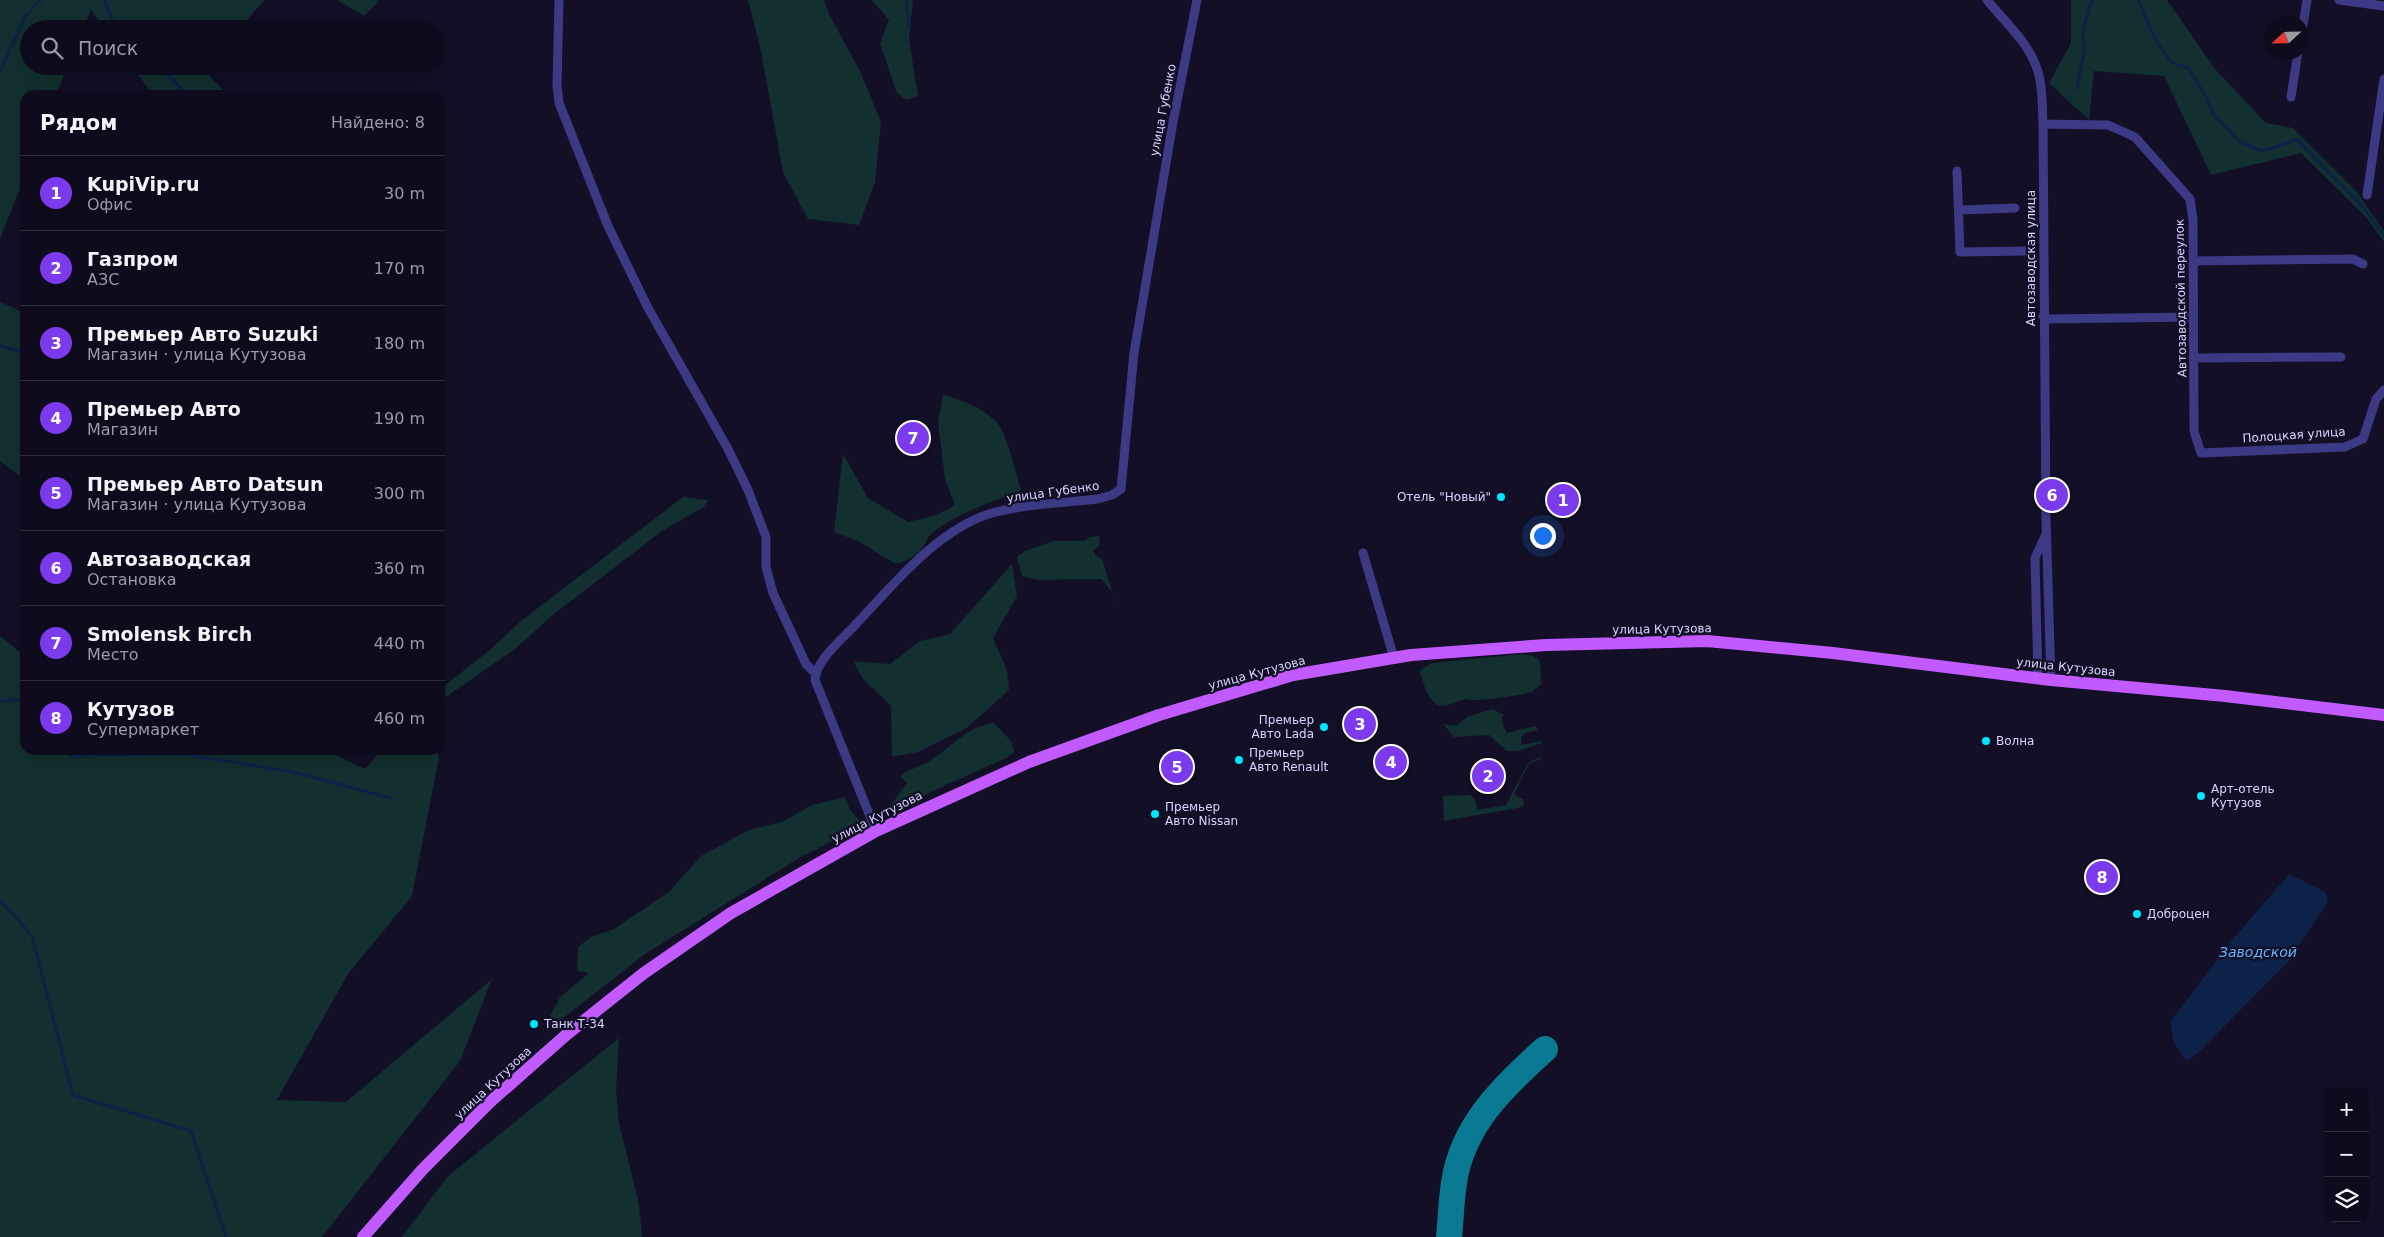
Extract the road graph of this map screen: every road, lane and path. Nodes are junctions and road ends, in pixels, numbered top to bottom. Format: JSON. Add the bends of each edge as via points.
{"nodes":[{"id":1,"x":559,"y":0,"type":"edge"},
{"id":2,"x":1198,"y":0,"type":"edge"},
{"id":3,"x":1987,"y":0,"type":"edge"},
{"id":4,"x":2307,"y":0,"type":"edge"},
{"id":5,"x":2340,"y":0,"type":"edge"},
{"id":6,"x":2384,"y":6,"type":"edge"},
{"id":7,"x":2305,"y":15,"type":"edge"},
{"id":8,"x":2297,"y":60,"type":"edge"},
{"id":9,"x":2384,"y":79,"type":"edge"},
{"id":10,"x":2291,"y":97,"type":"dead end"},
{"id":11,"x":2043,"y":124,"type":"junction"},
{"id":12,"x":1957,"y":172,"type":"dead end"},
{"id":13,"x":2367,"y":195,"type":"dead end"},
{"id":14,"x":2015,"y":208,"type":"dead end"},
{"id":15,"x":1959,"y":210,"type":"junction"},
{"id":16,"x":2028,"y":251,"type":"dead end"},
{"id":17,"x":2192,"y":261,"type":"junction"},
{"id":18,"x":2363,"y":264,"type":"dead end"},
{"id":19,"x":2044,"y":316,"type":"junction"},
{"id":20,"x":2192,"y":317,"type":"junction"},
{"id":21,"x":2341,"y":357,"type":"dead end"},
{"id":22,"x":2194,"y":358,"type":"junction"},
{"id":23,"x":2384,"y":390,"type":"edge"},
{"id":24,"x":2201,"y":453,"type":"joint"},
{"id":25,"x":2046,"y":534,"type":"junction"},
{"id":26,"x":1364,"y":553,"type":"dead end"},
{"id":27,"x":1394,"y":658,"type":"junction"},
{"id":28,"x":815,"y":673,"type":"junction"},
{"id":29,"x":2044,"y":679,"type":"junction"},
{"id":30,"x":2384,"y":715,"type":"edge"},
{"id":31,"x":876,"y":831,"type":"junction"},
{"id":32,"x":363,"y":1237,"type":"edge"}],
"edges":[{"from":1,"to":28,"type":"street","via":[[559,102],[608,226],[648,308],[728,448],[748,490],[766,537],[766,567],[773,593],[806,664]]},
{"from":2,"to":28,"type":"street","name":"улица Губенко","via":[[1173,122],[1134,353],[1120,489],[1112,496],[1098,499],[991,514],[958,528],[898,579]]},
{"from":3,"to":11,"type":"street","name":"Автозаводская улица","via":[[2029,51],[2036,66]]},
{"from":4,"to":7,"type":"street"},
{"from":5,"to":6,"type":"street"},
{"from":8,"to":10,"type":"street"},
{"from":9,"to":13,"type":"street"},
{"from":11,"to":17,"type":"street","name":"Автозаводской переулок","via":[[2108,125],[2135,137],[2190,199]]},
{"from":11,"to":19,"type":"street","name":"Автозаводская улица"},
{"from":12,"to":15,"type":"street"},
{"from":14,"to":15,"type":"street"},
{"from":15,"to":16,"type":"street","via":[[1960,252]]},
{"from":17,"to":18,"type":"street","via":[[2353,259]]},
{"from":17,"to":20,"type":"street","name":"Автозаводской переулок"},
{"from":19,"to":20,"type":"street","via":[[2049,319]]},
{"from":19,"to":25,"type":"street","name":"Автозаводская улица"},
{"from":20,"to":22,"type":"street","name":"Автозаводской переулок"},
{"from":21,"to":22,"type":"street"},
{"from":22,"to":24,"type":"street","name":"Автозаводской переулок","via":[[2194,431]]},
{"from":23,"to":24,"type":"street","name":"Полоцкая улица","via":[[2376,398],[2363,439],[2345,447]]},
{"from":25,"to":29,"type":"street","name":"Автозаводская улица","via":[[2049,568]]},
{"from":25,"to":29,"type":"street","name":"Автозаводская улица","via":[[2035,558]]},
{"from":26,"to":27,"type":"street"},
{"from":27,"to":29,"type":"main road","name":"улица Кутузова","via":[[1546,645],[1707,641]]},
{"from":27,"to":31,"type":"main road","name":"улица Кутузова","via":[[1293,675],[1159,715],[1029,762]]},
{"from":28,"to":31,"type":"street","via":[[815,680]]},
{"from":29,"to":30,"type":"main road","name":"улица Кутузова"},
{"from":31,"to":32,"type":"main road","name":"улица Кутузова","via":[[731,913],[644,973],[566,1035],[490,1102],[418,1174]]}]}
